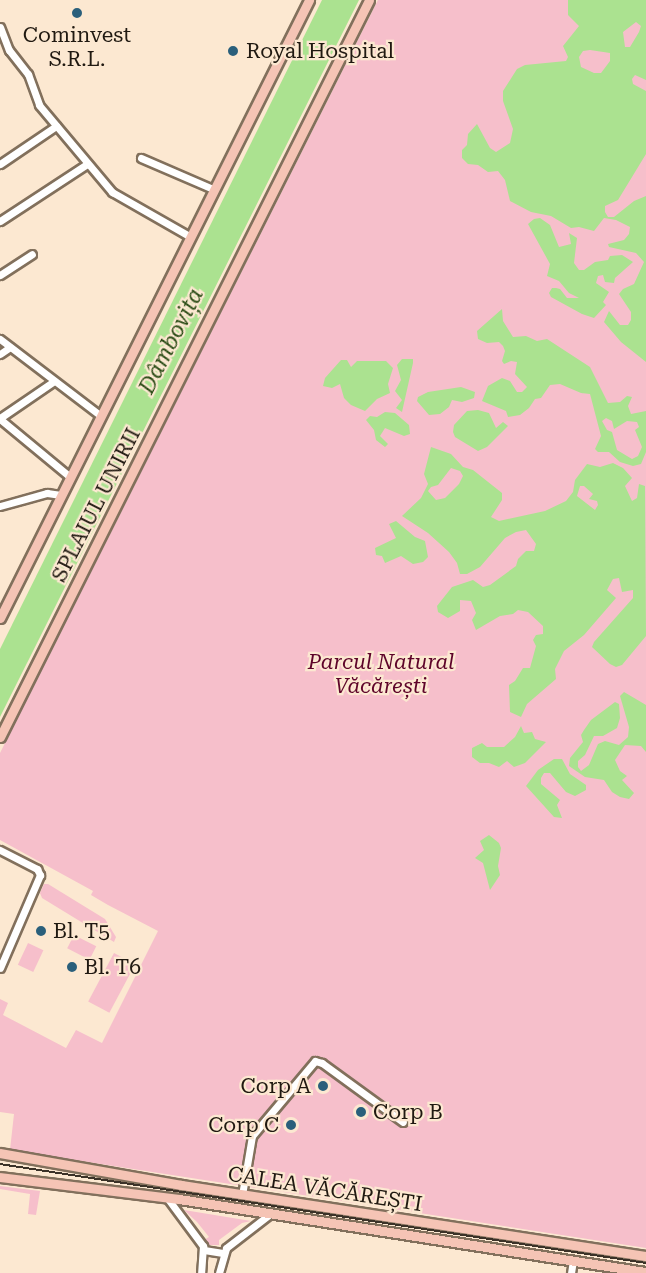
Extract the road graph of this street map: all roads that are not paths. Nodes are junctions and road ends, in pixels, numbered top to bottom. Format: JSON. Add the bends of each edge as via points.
{"nodes":[{"id":1,"x":309,"y":0,"type":"edge"},
{"id":2,"x":369,"y":0,"type":"edge"},
{"id":3,"x":0,"y":27,"type":"edge"},
{"id":4,"x":56,"y":126,"type":"junction"},
{"id":5,"x":141,"y":158,"type":"dead end"},
{"id":6,"x":0,"y":164,"type":"edge"},
{"id":7,"x":87,"y":164,"type":"junction"},
{"id":8,"x":213,"y":189,"type":"junction"},
{"id":9,"x":0,"y":221,"type":"edge"},
{"id":10,"x":189,"y":236,"type":"junction"},
{"id":11,"x":32,"y":254,"type":"dead end"},
{"id":12,"x":0,"y":275,"type":"edge"},
{"id":13,"x":0,"y":339,"type":"edge"},
{"id":14,"x":10,"y":347,"type":"junction"},
{"id":15,"x":0,"y":354,"type":"edge"},
{"id":16,"x":54,"y":381,"type":"junction"},
{"id":17,"x":101,"y":416,"type":"junction"},
{"id":18,"x":0,"y":419,"type":"edge"},
{"id":19,"x":70,"y":477,"type":"junction"},
{"id":20,"x":61,"y":495,"type":"junction"},
{"id":21,"x":0,"y":506,"type":"edge"},
{"id":22,"x":0,"y":618,"type":"edge"},
{"id":23,"x":0,"y":737,"type":"edge"},
{"id":24,"x":0,"y":850,"type":"edge"},
{"id":25,"x":0,"y":968,"type":"edge"},
{"id":26,"x":403,"y":1122,"type":"dead end"},
{"id":27,"x":0,"y":1153,"type":"edge"},
{"id":28,"x":0,"y":1159,"type":"edge"},
{"id":29,"x":0,"y":1171,"type":"edge"},
{"id":30,"x":0,"y":1176,"type":"edge"},
{"id":31,"x":181,"y":1185,"type":"junction"},
{"id":32,"x":242,"y":1195,"type":"junction"},
{"id":33,"x":174,"y":1199,"type":"junction"},
{"id":34,"x":270,"y":1214,"type":"junction"},
{"id":35,"x":204,"y":1251,"type":"junction"},
{"id":36,"x":222,"y":1253,"type":"junction"},
{"id":37,"x":646,"y":1256,"type":"edge"},
{"id":38,"x":573,"y":1260,"type":"junction"},
{"id":39,"x":646,"y":1272,"type":"edge"},
{"id":40,"x":201,"y":1273,"type":"edge"},
{"id":41,"x":219,"y":1273,"type":"edge"},
{"id":42,"x":571,"y":1273,"type":"edge"}],
"edges":[{"from":1,"to":8,"type":"main road","name":"SPLAIUL UNIRII"},
{"from":2,"to":23,"type":"main road","name":"SPLAIUL UNIRII"},
{"from":3,"to":4,"type":"street","via":[[7,46],[28,74],[39,105]]},
{"from":4,"to":6,"type":"street"},
{"from":4,"to":7,"type":"street"},
{"from":5,"to":8,"type":"street"},
{"from":7,"to":9,"type":"street"},
{"from":7,"to":10,"type":"street","via":[[120,199]]},
{"from":8,"to":10,"type":"main road","name":"SPLAIUL UNIRII"},
{"from":10,"to":17,"type":"main road","name":"SPLAIUL UNIRII"},
{"from":11,"to":12,"type":"street"},
{"from":13,"to":14,"type":"street"},
{"from":14,"to":15,"type":"street"},
{"from":14,"to":16,"type":"street"},
{"from":16,"to":17,"type":"street"},
{"from":16,"to":18,"type":"street"},
{"from":17,"to":19,"type":"main road","name":"SPLAIUL UNIRII"},
{"from":18,"to":19,"type":"street"},
{"from":19,"to":20,"type":"main road","name":"SPLAIUL UNIRII"},
{"from":20,"to":21,"type":"street","via":[[47,493]]},
{"from":20,"to":22,"type":"main road","name":"SPLAIUL UNIRII"},
{"from":24,"to":25,"type":"street","via":[[40,874]]},
{"from":26,"to":32,"type":"street","via":[[315,1061],[252,1136]]},
{"from":27,"to":31,"type":"main road","name":"CALEA VĂCĂREȘTI"},
{"from":28,"to":31,"type":"main road"},
{"from":29,"to":33,"type":"main road"},
{"from":30,"to":33,"type":"main road","name":"CALEA VĂCĂREȘTI"},
{"from":31,"to":32,"type":"main road","name":"CALEA VĂCĂREȘTI"},
{"from":32,"to":37,"type":"main road","name":"CALEA VĂCĂREȘTI"},
{"from":33,"to":34,"type":"main road","name":"CALEA VĂCĂREȘTI"},
{"from":33,"to":35,"type":"street"},
{"from":34,"to":36,"type":"street"},
{"from":34,"to":38,"type":"main road","name":"CALEA VĂCĂREȘTI"},
{"from":35,"to":36,"type":"street"},
{"from":35,"to":40,"type":"street"},
{"from":36,"to":41,"type":"street"},
{"from":38,"to":39,"type":"main road","name":"CALEA VĂCĂREȘTI"},
{"from":38,"to":42,"type":"street"}]}
